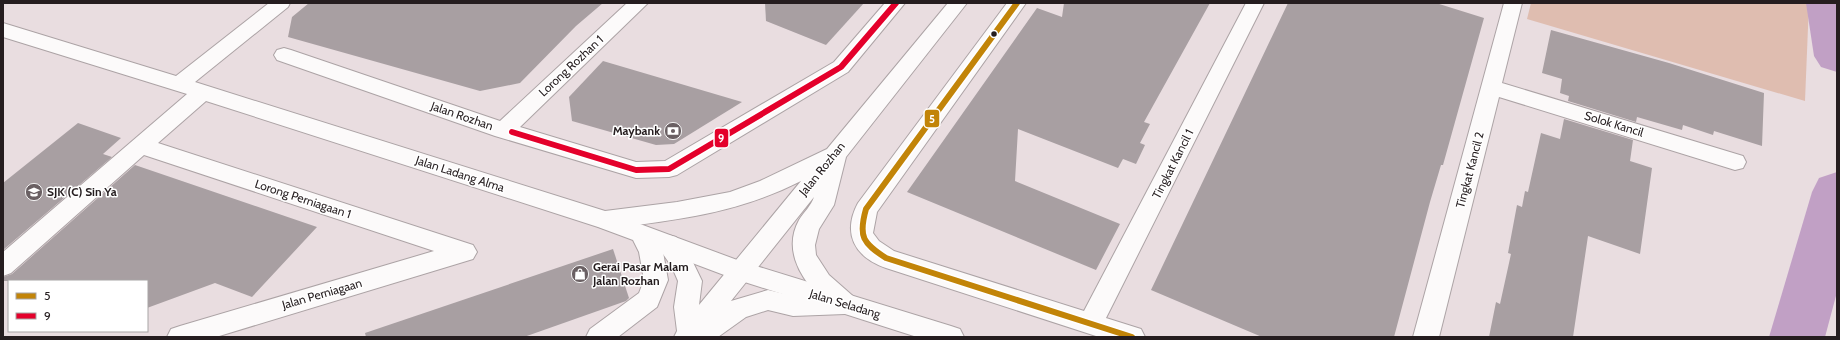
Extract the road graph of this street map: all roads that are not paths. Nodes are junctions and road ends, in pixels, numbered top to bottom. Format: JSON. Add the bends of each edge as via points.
{"nodes":[{"id":1,"x":280,"y":3,"type":"edge"},
{"id":2,"x":639,"y":3,"type":"edge"},
{"id":3,"x":896,"y":3,"type":"edge"},
{"id":4,"x":958,"y":3,"type":"edge"},
{"id":5,"x":1017,"y":3,"type":"edge"},
{"id":6,"x":1255,"y":3,"type":"edge"},
{"id":7,"x":1513,"y":3,"type":"edge"},
{"id":8,"x":3,"y":30,"type":"edge"},
{"id":9,"x":284,"y":55,"type":"dead end"},
{"id":10,"x":178,"y":85,"type":"junction"},
{"id":11,"x":1492,"y":87,"type":"junction"},
{"id":12,"x":203,"y":92,"type":"junction"},
{"id":13,"x":503,"y":130,"type":"junction"},
{"id":14,"x":141,"y":146,"type":"junction"},
{"id":15,"x":835,"y":153,"type":"junction"},
{"id":16,"x":1735,"y":162,"type":"dead end"},
{"id":17,"x":605,"y":220,"type":"junction"},
{"id":18,"x":641,"y":234,"type":"junction"},
{"id":19,"x":668,"y":244,"type":"junction"},
{"id":20,"x":465,"y":252,"type":"joint"},
{"id":21,"x":3,"y":266,"type":"edge"},
{"id":22,"x":740,"y":271,"type":"junction"},
{"id":23,"x":845,"y":304,"type":"junction"},
{"id":24,"x":1090,"y":324,"type":"junction"},
{"id":25,"x":689,"y":335,"type":"edge"},
{"id":26,"x":180,"y":337,"type":"edge"},
{"id":27,"x":599,"y":337,"type":"edge"},
{"id":28,"x":951,"y":337,"type":"edge"},
{"id":29,"x":1132,"y":337,"type":"edge"},
{"id":30,"x":1426,"y":337,"type":"edge"}],
"edges":[{"from":1,"to":10,"type":"street"},
{"from":2,"to":13,"type":"street","name":"Lorong Rozhan 1"},
{"from":3,"to":13,"type":"street","name":"Jalan Rozhan","via":[[841,67],[669,169],[636,170]]},
{"from":4,"to":15,"type":"street","name":"Jalan Rozhan"},
{"from":5,"to":24,"type":"street","via":[[866,209],[860,226],[862,238],[886,258]]},
{"from":6,"to":24,"type":"street","name":"Tingkat Kancil 1"},
{"from":7,"to":11,"type":"street","name":"Tingkat Kancil 2"},
{"from":8,"to":10,"type":"street","name":"Jalan Ladang Alma"},
{"from":9,"to":13,"type":"street","name":"Jalan Rozhan"},
{"from":10,"to":12,"type":"street","name":"Jalan Ladang Alma"},
{"from":11,"to":16,"type":"street","name":"Solok Kancil"},
{"from":11,"to":30,"type":"street","name":"Tingkat Kancil 2"},
{"from":12,"to":14,"type":"street"},
{"from":12,"to":17,"type":"street","name":"Jalan Ladang Alma"},
{"from":14,"to":20,"type":"street","name":"Lorong Perniagaan 1"},
{"from":14,"to":21,"type":"street"},
{"from":15,"to":17,"type":"street","via":[[779,182],[745,195],[681,210]]},
{"from":15,"to":22,"type":"street","name":"Jalan Rozhan"},
{"from":15,"to":23,"type":"street","via":[[822,205],[808,226],[803,245],[805,256],[820,282]]},
{"from":17,"to":18,"type":"street","name":"Jalan Ladang Alma"},
{"from":18,"to":19,"type":"street","name":"Jalan Ladang Alma"},
{"from":18,"to":27,"type":"street","via":[[651,250],[656,280],[648,300]]},
{"from":19,"to":22,"type":"street","name":"Jalan Ladang Alma"},
{"from":19,"to":25,"type":"street","via":[[681,261],[690,281],[686,307]]},
{"from":20,"to":26,"type":"street","name":"Jalan Perniagaan"},
{"from":22,"to":23,"type":"street","name":"Jalan Seladang"},
{"from":22,"to":25,"type":"street","name":"Jalan Rozhan"},
{"from":23,"to":25,"type":"street","via":[[793,306],[768,300],[738,309],[710,328]]},
{"from":23,"to":28,"type":"street","name":"Jalan Seladang"},
{"from":24,"to":29,"type":"street"}]}
